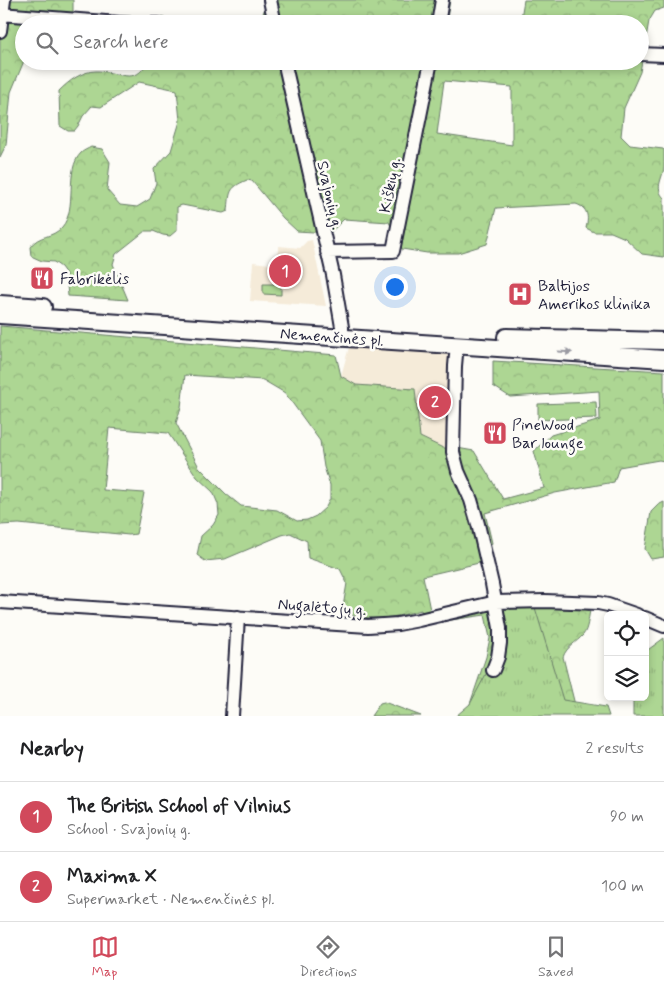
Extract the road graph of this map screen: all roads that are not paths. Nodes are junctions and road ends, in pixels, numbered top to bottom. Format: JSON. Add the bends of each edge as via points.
{"nodes":[{"id":1,"x":4,"y":0,"type":"edge"},
{"id":2,"x":270,"y":0,"type":"edge"},
{"id":3,"x":442,"y":0,"type":"edge"},
{"id":4,"x":1,"y":14,"type":"edge"},
{"id":5,"x":15,"y":15,"type":"edge"},
{"id":6,"x":273,"y":15,"type":"edge"},
{"id":7,"x":440,"y":15,"type":"edge"},
{"id":8,"x":0,"y":31,"type":"edge"},
{"id":9,"x":649,"y":54,"type":"edge"},
{"id":10,"x":664,"y":55,"type":"edge"},
{"id":11,"x":286,"y":70,"type":"edge"},
{"id":12,"x":429,"y":70,"type":"edge"},
{"id":13,"x":328,"y":252,"type":"junction"},
{"id":14,"x":0,"y":304,"type":"edge"},
{"id":15,"x":0,"y":315,"type":"edge"},
{"id":16,"x":342,"y":332,"type":"junction"},
{"id":17,"x":664,"y":341,"type":"edge"},
{"id":18,"x":457,"y":344,"type":"junction"},
{"id":19,"x":664,"y":358,"type":"edge"},
{"id":20,"x":0,"y":602,"type":"edge"},
{"id":21,"x":496,"y":602,"type":"junction"},
{"id":22,"x":625,"y":611,"type":"edge"},
{"id":23,"x":238,"y":617,"type":"junction"},
{"id":24,"x":649,"y":620,"type":"edge"},
{"id":25,"x":664,"y":626,"type":"edge"},
{"id":26,"x":492,"y":670,"type":"dead end"},
{"id":27,"x":232,"y":716,"type":"edge"}],
"edges":[{"from":1,"to":4,"type":"street"},
{"from":2,"to":6,"type":"street"},
{"from":3,"to":7,"type":"street"},
{"from":4,"to":5,"type":"street"},
{"from":4,"to":8,"type":"street"},
{"from":9,"to":10,"type":"street"},
{"from":11,"to":13,"type":"street","name":"Svajonių g."},
{"from":12,"to":13,"type":"street","name":"Kiškių g.","via":[[393,252]]},
{"from":13,"to":16,"type":"street","name":"Svajonių g."},
{"from":14,"to":16,"type":"main road","name":"Nemenčinės pl."},
{"from":15,"to":16,"type":"main road","name":"Nemenčinės pl."},
{"from":16,"to":17,"type":"main road","name":"Nemenčinės pl."},
{"from":16,"to":18,"type":"main road","name":"Nemenčinės pl."},
{"from":18,"to":19,"type":"main road","name":"Nemenčinės pl.","one_way":true},
{"from":18,"to":21,"type":"street","via":[[453,452],[478,524]]},
{"from":20,"to":23,"type":"street","name":"Nugalėtojų g."},
{"from":21,"to":22,"type":"street","name":"Nugalėtojų g.","via":[[598,603]]},
{"from":21,"to":23,"type":"street","name":"Nugalėtojų g.","via":[[387,625]]},
{"from":21,"to":26,"type":"street","via":[[500,643]]},
{"from":23,"to":27,"type":"street"},
{"from":24,"to":25,"type":"street"}]}
